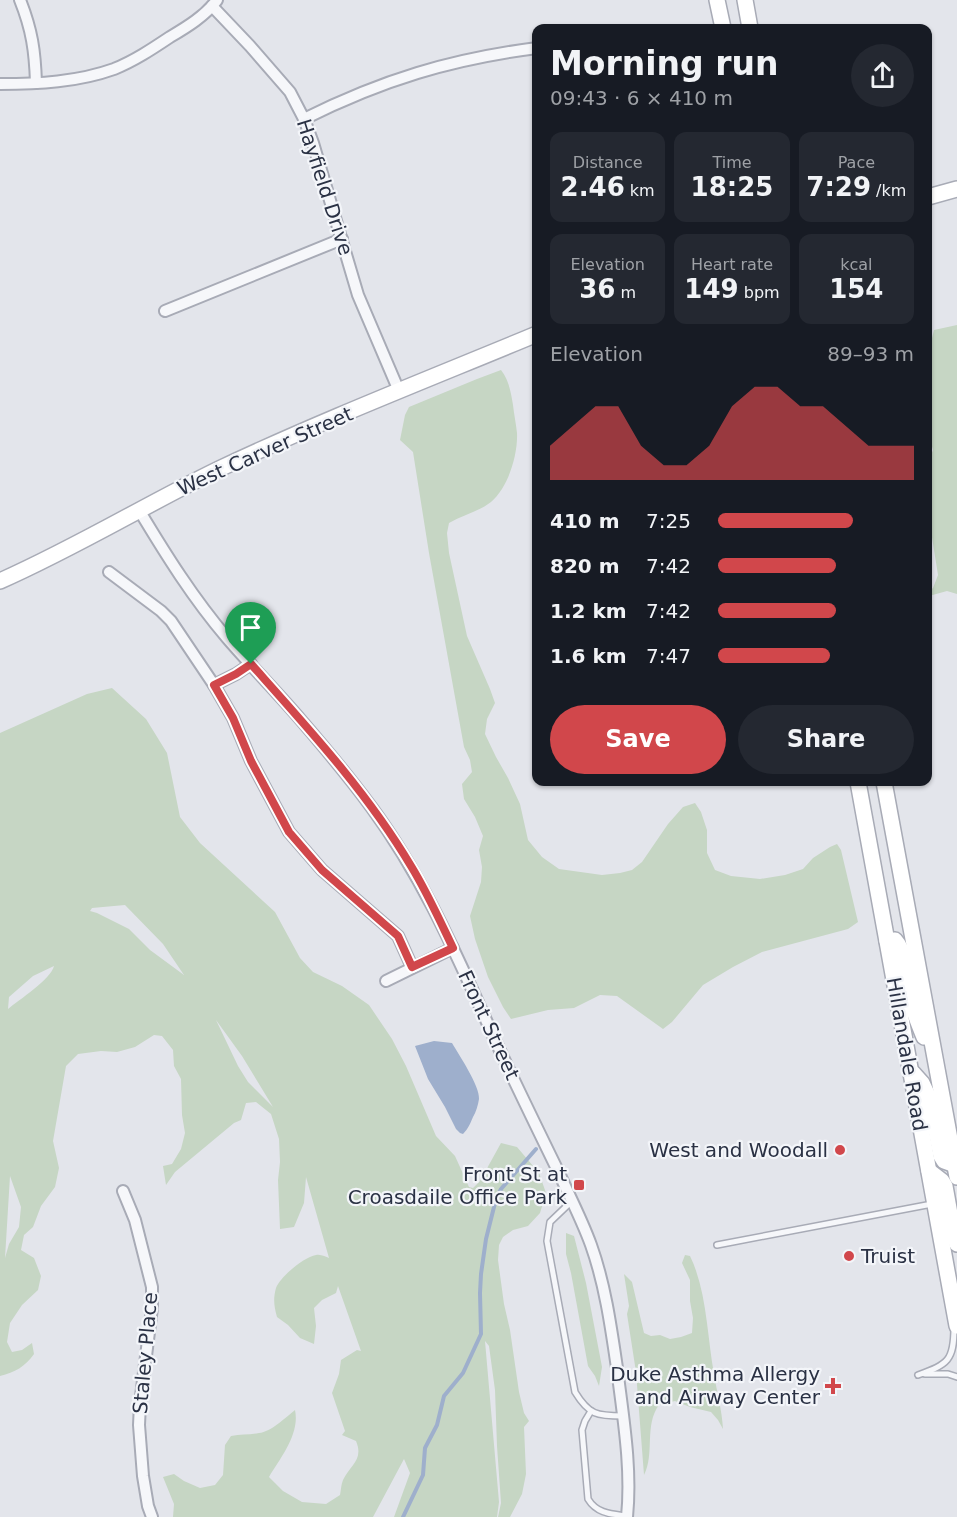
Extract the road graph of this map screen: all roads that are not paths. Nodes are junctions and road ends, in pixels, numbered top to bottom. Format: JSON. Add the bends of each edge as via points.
{"nodes":[{"id":1,"x":20,"y":0,"type":"edge"},
{"id":2,"x":717,"y":0,"type":"edge"},
{"id":3,"x":745,"y":0,"type":"edge"},
{"id":4,"x":215,"y":3,"type":"edge"},
{"id":5,"x":722,"y":24,"type":"edge"},
{"id":6,"x":749,"y":24,"type":"edge"},
{"id":7,"x":532,"y":49,"type":"edge"},
{"id":8,"x":36,"y":82,"type":"junction"},
{"id":9,"x":0,"y":84,"type":"edge"},
{"id":10,"x":304,"y":119,"type":"junction"},
{"id":11,"x":957,"y":189,"type":"edge"},
{"id":12,"x":932,"y":196,"type":"edge"},
{"id":13,"x":342,"y":239,"type":"junction"},
{"id":14,"x":165,"y":311,"type":"dead end"},
{"id":15,"x":532,"y":336,"type":"edge"},
{"id":16,"x":399,"y":392,"type":"junction"},
{"id":17,"x":139,"y":510,"type":"junction"},
{"id":18,"x":109,"y":572,"type":"dead end"},
{"id":19,"x":0,"y":581,"type":"edge"},
{"id":20,"x":251,"y":664,"type":"junction"},
{"id":21,"x":214,"y":685,"type":"junction"},
{"id":22,"x":859,"y":786,"type":"edge"},
{"id":23,"x":885,"y":786,"type":"edge"},
{"id":24,"x":887,"y":941,"type":"junction"},
{"id":25,"x":453,"y":948,"type":"junction"},
{"id":26,"x":412,"y":967,"type":"junction"},
{"id":27,"x":386,"y":981,"type":"dead end"},
{"id":28,"x":935,"y":1062,"type":"junction"},
{"id":29,"x":910,"y":1071,"type":"junction"},
{"id":30,"x":956,"y":1169,"type":"edge"},
{"id":31,"x":929,"y":1171,"type":"junction"},
{"id":32,"x":123,"y":1191,"type":"dead end"},
{"id":33,"x":572,"y":1201,"type":"junction"},
{"id":34,"x":934,"y":1203,"type":"junction"},
{"id":35,"x":957,"y":1244,"type":"edge"},
{"id":36,"x":717,"y":1245,"type":"dead end"},
{"id":37,"x":956,"y":1320,"type":"edge"},
{"id":38,"x":957,"y":1377,"type":"edge"},
{"id":39,"x":591,"y":1411,"type":"junction"},
{"id":40,"x":623,"y":1416,"type":"junction"},
{"id":41,"x":627,"y":1516,"type":"edge"},
{"id":42,"x":153,"y":1517,"type":"edge"}],
"edges":[{"from":1,"to":8,"type":"street","via":[[33,43]]},
{"from":2,"to":5,"type":"street"},
{"from":3,"to":6,"type":"street"},
{"from":4,"to":8,"type":"street","via":[[151,50],[115,68],[83,77]]},
{"from":4,"to":10,"type":"street","name":"Hayfield Drive","via":[[290,92]]},
{"from":7,"to":10,"type":"street","via":[[501,52],[411,74]]},
{"from":8,"to":9,"type":"street"},
{"from":10,"to":13,"type":"street","name":"Hayfield Drive"},
{"from":11,"to":12,"type":"street"},
{"from":13,"to":14,"type":"street"},
{"from":13,"to":16,"type":"street","name":"Hayfield Drive","via":[[365,314]]},
{"from":15,"to":16,"type":"street","name":"West Carver Street"},
{"from":16,"to":17,"type":"street","name":"West Carver Street","via":[[298,433]]},
{"from":17,"to":19,"type":"street","name":"West Carver Street"},
{"from":17,"to":20,"type":"street","name":"Front Street","via":[[186,586]]},
{"from":18,"to":21,"type":"street","via":[[161,610]]},
{"from":20,"to":21,"type":"street"},
{"from":20,"to":25,"type":"street","name":"Front Street","via":[[378,816],[411,866]]},
{"from":21,"to":26,"type":"street","via":[[289,832],[322,870],[398,936]]},
{"from":22,"to":24,"type":"street","name":"Hillandale Road"},
{"from":23,"to":28,"type":"street","name":"Hillandale Road"},
{"from":24,"to":28,"type":"street","via":[[895,940],[902,949],[912,1003]]},
{"from":24,"to":29,"type":"street","name":"Hillandale Road"},
{"from":25,"to":26,"type":"street"},
{"from":25,"to":33,"type":"street","name":"Front Street"},
{"from":26,"to":27,"type":"street"},
{"from":28,"to":30,"type":"street","name":"Hillandale Road"},
{"from":29,"to":30,"type":"street","via":[[922,1083],[930,1100],[941,1156]]},
{"from":29,"to":31,"type":"street","name":"Hillandale Road"},
{"from":31,"to":34,"type":"street","name":"Hillandale Road"},
{"from":31,"to":35,"type":"street","via":[[945,1186]]},
{"from":32,"to":42,"type":"street","name":"Staley Place","via":[[135,1220],[152,1287],[139,1425],[143,1476]]},
{"from":33,"to":39,"type":"lane","via":[[550,1222],[547,1241],[575,1392]]},
{"from":33,"to":40,"type":"street","name":"Front Street","via":[[599,1269]]},
{"from":34,"to":36,"type":"lane"},
{"from":34,"to":37,"type":"street","name":"Hillandale Road"},
{"from":37,"to":38,"type":"lane","via":[[951,1355],[939,1367],[918,1375]]},
{"from":39,"to":40,"type":"lane","via":[[600,1416]]},
{"from":39,"to":41,"type":"lane","via":[[582,1430],[588,1499],[601,1512]]},
{"from":40,"to":41,"type":"street","name":"Front Street"}]}
